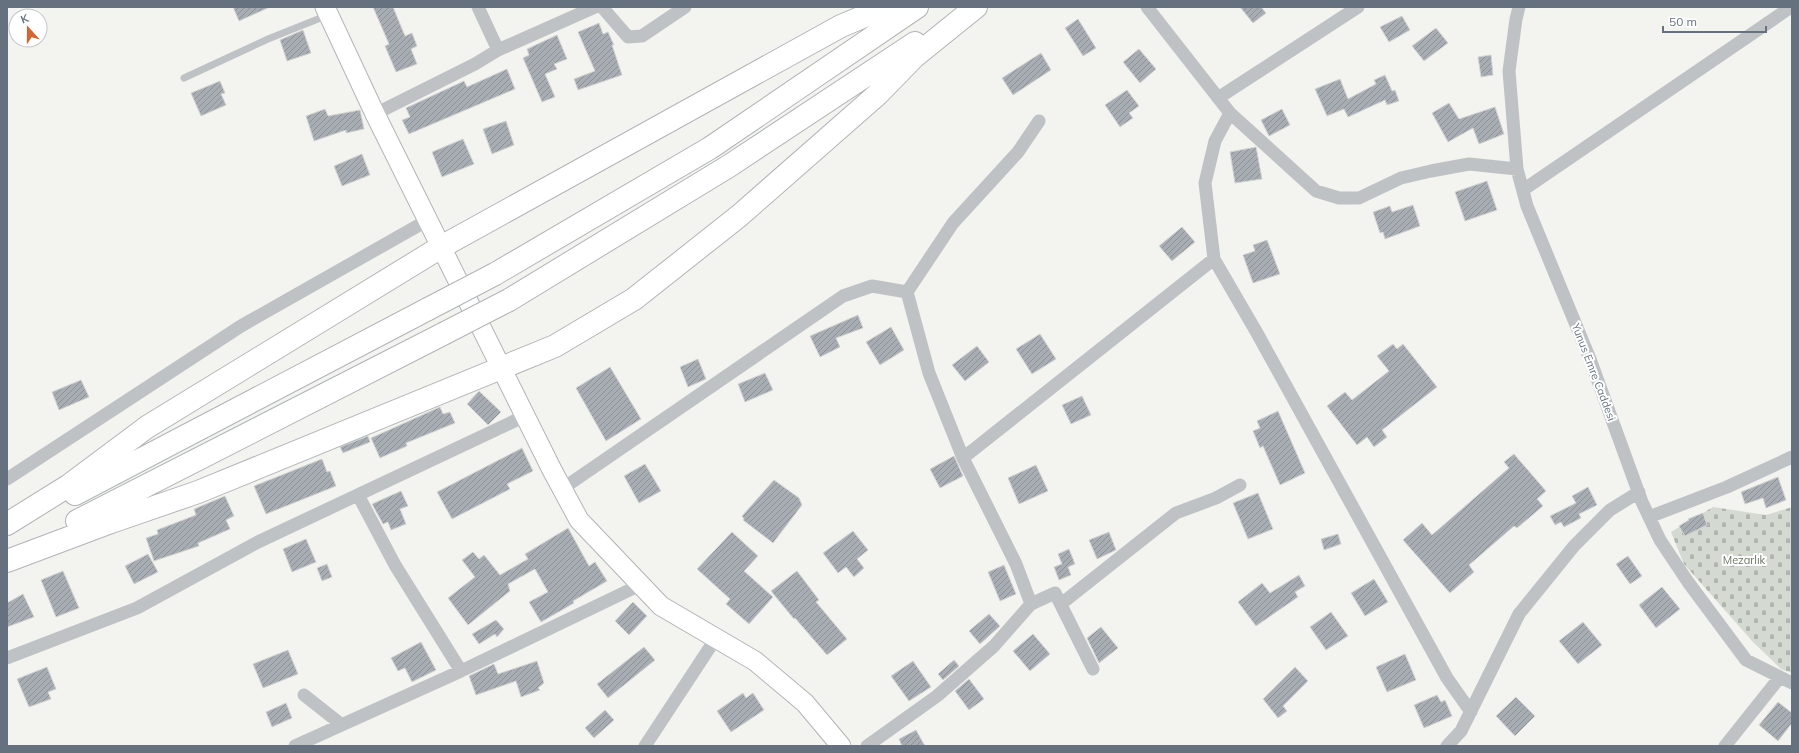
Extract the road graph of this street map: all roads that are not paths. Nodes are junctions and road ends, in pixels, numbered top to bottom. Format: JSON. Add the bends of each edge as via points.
{"nodes":[{"id":1,"x":478,"y":7,"type":"edge"},
{"id":2,"x":595,"y":7,"type":"edge"},
{"id":3,"x":602,"y":7,"type":"edge"},
{"id":4,"x":685,"y":7,"type":"edge"},
{"id":5,"x":886,"y":7,"type":"edge"},
{"id":6,"x":918,"y":7,"type":"edge"},
{"id":7,"x":967,"y":7,"type":"edge"},
{"id":8,"x":976,"y":7,"type":"edge"},
{"id":9,"x":1147,"y":7,"type":"edge"},
{"id":10,"x":1358,"y":7,"type":"edge"},
{"id":11,"x":1519,"y":7,"type":"edge"},
{"id":12,"x":1791,"y":7,"type":"edge"},
{"id":13,"x":327,"y":11,"type":"edge"},
{"id":14,"x":498,"y":50,"type":"junction"},
{"id":15,"x":184,"y":78,"type":"dead end"},
{"id":16,"x":1218,"y":98,"type":"junction"},
{"id":17,"x":1230,"y":113,"type":"junction"},
{"id":18,"x":375,"y":114,"type":"junction"},
{"id":19,"x":1039,"y":121,"type":"dead end"},
{"id":20,"x":1517,"y":169,"type":"junction"},
{"id":21,"x":1523,"y":190,"type":"junction"},
{"id":22,"x":428,"y":220,"type":"junction"},
{"id":23,"x":441,"y":247,"type":"junction"},
{"id":24,"x":1214,"y":259,"type":"junction"},
{"id":25,"x":907,"y":292,"type":"junction"},
{"id":26,"x":502,"y":368,"type":"junction"},
{"id":27,"x":525,"y":416,"type":"junction"},
{"id":28,"x":1792,"y":457,"type":"edge"},
{"id":29,"x":963,"y":458,"type":"junction"},
{"id":30,"x":7,"y":480,"type":"edge"},
{"id":31,"x":1240,"y":485,"type":"dead end"},
{"id":32,"x":562,"y":489,"type":"junction"},
{"id":33,"x":1638,"y":492,"type":"junction"},
{"id":34,"x":358,"y":495,"type":"junction"},
{"id":35,"x":1650,"y":517,"type":"junction"},
{"id":36,"x":7,"y":524,"type":"edge"},
{"id":37,"x":7,"y":529,"type":"edge"},
{"id":38,"x":7,"y":558,"type":"edge"},
{"id":39,"x":7,"y":561,"type":"edge"},
{"id":40,"x":640,"y":585,"type":"junction"},
{"id":41,"x":1030,"y":604,"type":"junction"},
{"id":42,"x":1061,"y":604,"type":"junction"},
{"id":43,"x":716,"y":638,"type":"junction"},
{"id":44,"x":7,"y":658,"type":"edge"},
{"id":45,"x":1093,"y":669,"type":"dead end"},
{"id":46,"x":461,"y":671,"type":"junction"},
{"id":47,"x":1780,"y":677,"type":"junction"},
{"id":48,"x":1792,"y":683,"type":"edge"},
{"id":49,"x":304,"y":695,"type":"dead end"},
{"id":50,"x":1471,"y":712,"type":"junction"},
{"id":51,"x":342,"y":725,"type":"junction"},
{"id":52,"x":295,"y":746,"type":"edge"},
{"id":53,"x":645,"y":746,"type":"edge"},
{"id":54,"x":841,"y":746,"type":"edge"},
{"id":55,"x":867,"y":746,"type":"edge"},
{"id":56,"x":1447,"y":746,"type":"edge"},
{"id":57,"x":1725,"y":746,"type":"edge"}],
"edges":[{"from":1,"to":14,"type":"street"},
{"from":2,"to":14,"type":"street"},
{"from":3,"to":4,"type":"street","via":[[628,37],[642,36]]},
{"from":5,"to":23,"type":"highway","via":[[841,26]]},
{"from":6,"to":37,"type":"highway","bridge":true,"via":[[710,148],[495,274]]},
{"from":7,"to":38,"type":"highway","bridge":true,"via":[[729,166],[508,300]]},
{"from":8,"to":26,"type":"highway","via":[[914,57],[878,94],[738,216],[634,299],[555,346]]},
{"from":9,"to":16,"type":"street"},
{"from":10,"to":16,"type":"street"},
{"from":11,"to":20,"type":"street","name":"Yunus Emre Caddesi","via":[[1509,71]]},
{"from":12,"to":21,"type":"street"},
{"from":13,"to":15,"type":"lane"},
{"from":13,"to":18,"type":"street"},
{"from":14,"to":18,"type":"street"},
{"from":16,"to":17,"type":"street"},
{"from":17,"to":20,"type":"street","via":[[1316,191],[1339,198],[1359,198],[1401,178],[1431,170],[1469,164]]},
{"from":17,"to":24,"type":"street","via":[[1215,141],[1205,183]]},
{"from":18,"to":22,"type":"street"},
{"from":19,"to":25,"type":"street","via":[[1018,152],[953,223]]},
{"from":20,"to":21,"type":"street","name":"Yunus Emre Caddesi"},
{"from":21,"to":33,"type":"street","name":"Yunus Emre Caddesi","via":[[1527,206],[1590,359]]},
{"from":22,"to":23,"type":"street"},
{"from":22,"to":30,"type":"street","via":[[241,326]]},
{"from":23,"to":26,"type":"street"},
{"from":23,"to":36,"type":"highway","via":[[147,427],[68,486]]},
{"from":24,"to":29,"type":"street"},
{"from":24,"to":50,"type":"street","via":[[1447,678]]},
{"from":25,"to":29,"type":"street","via":[[929,373]]},
{"from":25,"to":32,"type":"street","via":[[872,286],[843,296]]},
{"from":26,"to":27,"type":"street"},
{"from":26,"to":39,"type":"highway","via":[[198,492]]},
{"from":27,"to":32,"type":"street"},
{"from":27,"to":34,"type":"street"},
{"from":28,"to":35,"type":"street","via":[[1727,487]]},
{"from":29,"to":41,"type":"street","via":[[1016,564]]},
{"from":31,"to":42,"type":"street","via":[[1216,498],[1176,513]]},
{"from":32,"to":40,"type":"street","via":[[579,520]]},
{"from":33,"to":35,"type":"street","name":"Yunus Emre Caddesi"},
{"from":33,"to":50,"type":"street","via":[[1610,510],[1574,546],[1519,614]]},
{"from":34,"to":44,"type":"street","via":[[258,542],[137,608]]},
{"from":34,"to":46,"type":"street","via":[[395,565]]},
{"from":35,"to":47,"type":"street","name":"Yunus Emre Caddesi","via":[[1660,540],[1688,582],[1746,660]]},
{"from":40,"to":43,"type":"street","via":[[661,606]]},
{"from":40,"to":46,"type":"street"},
{"from":41,"to":42,"type":"street","via":[[1055,593]]},
{"from":41,"to":55,"type":"street","via":[[994,646],[937,696]]},
{"from":42,"to":45,"type":"street"},
{"from":43,"to":53,"type":"street"},
{"from":43,"to":54,"type":"street","via":[[755,661],[805,703]]},
{"from":46,"to":51,"type":"street"},
{"from":47,"to":48,"type":"street","name":"Yunus Emre Caddesi"},
{"from":47,"to":57,"type":"street"},
{"from":49,"to":51,"type":"street"},
{"from":50,"to":56,"type":"street","via":[[1461,731]]},
{"from":51,"to":52,"type":"street"}]}
